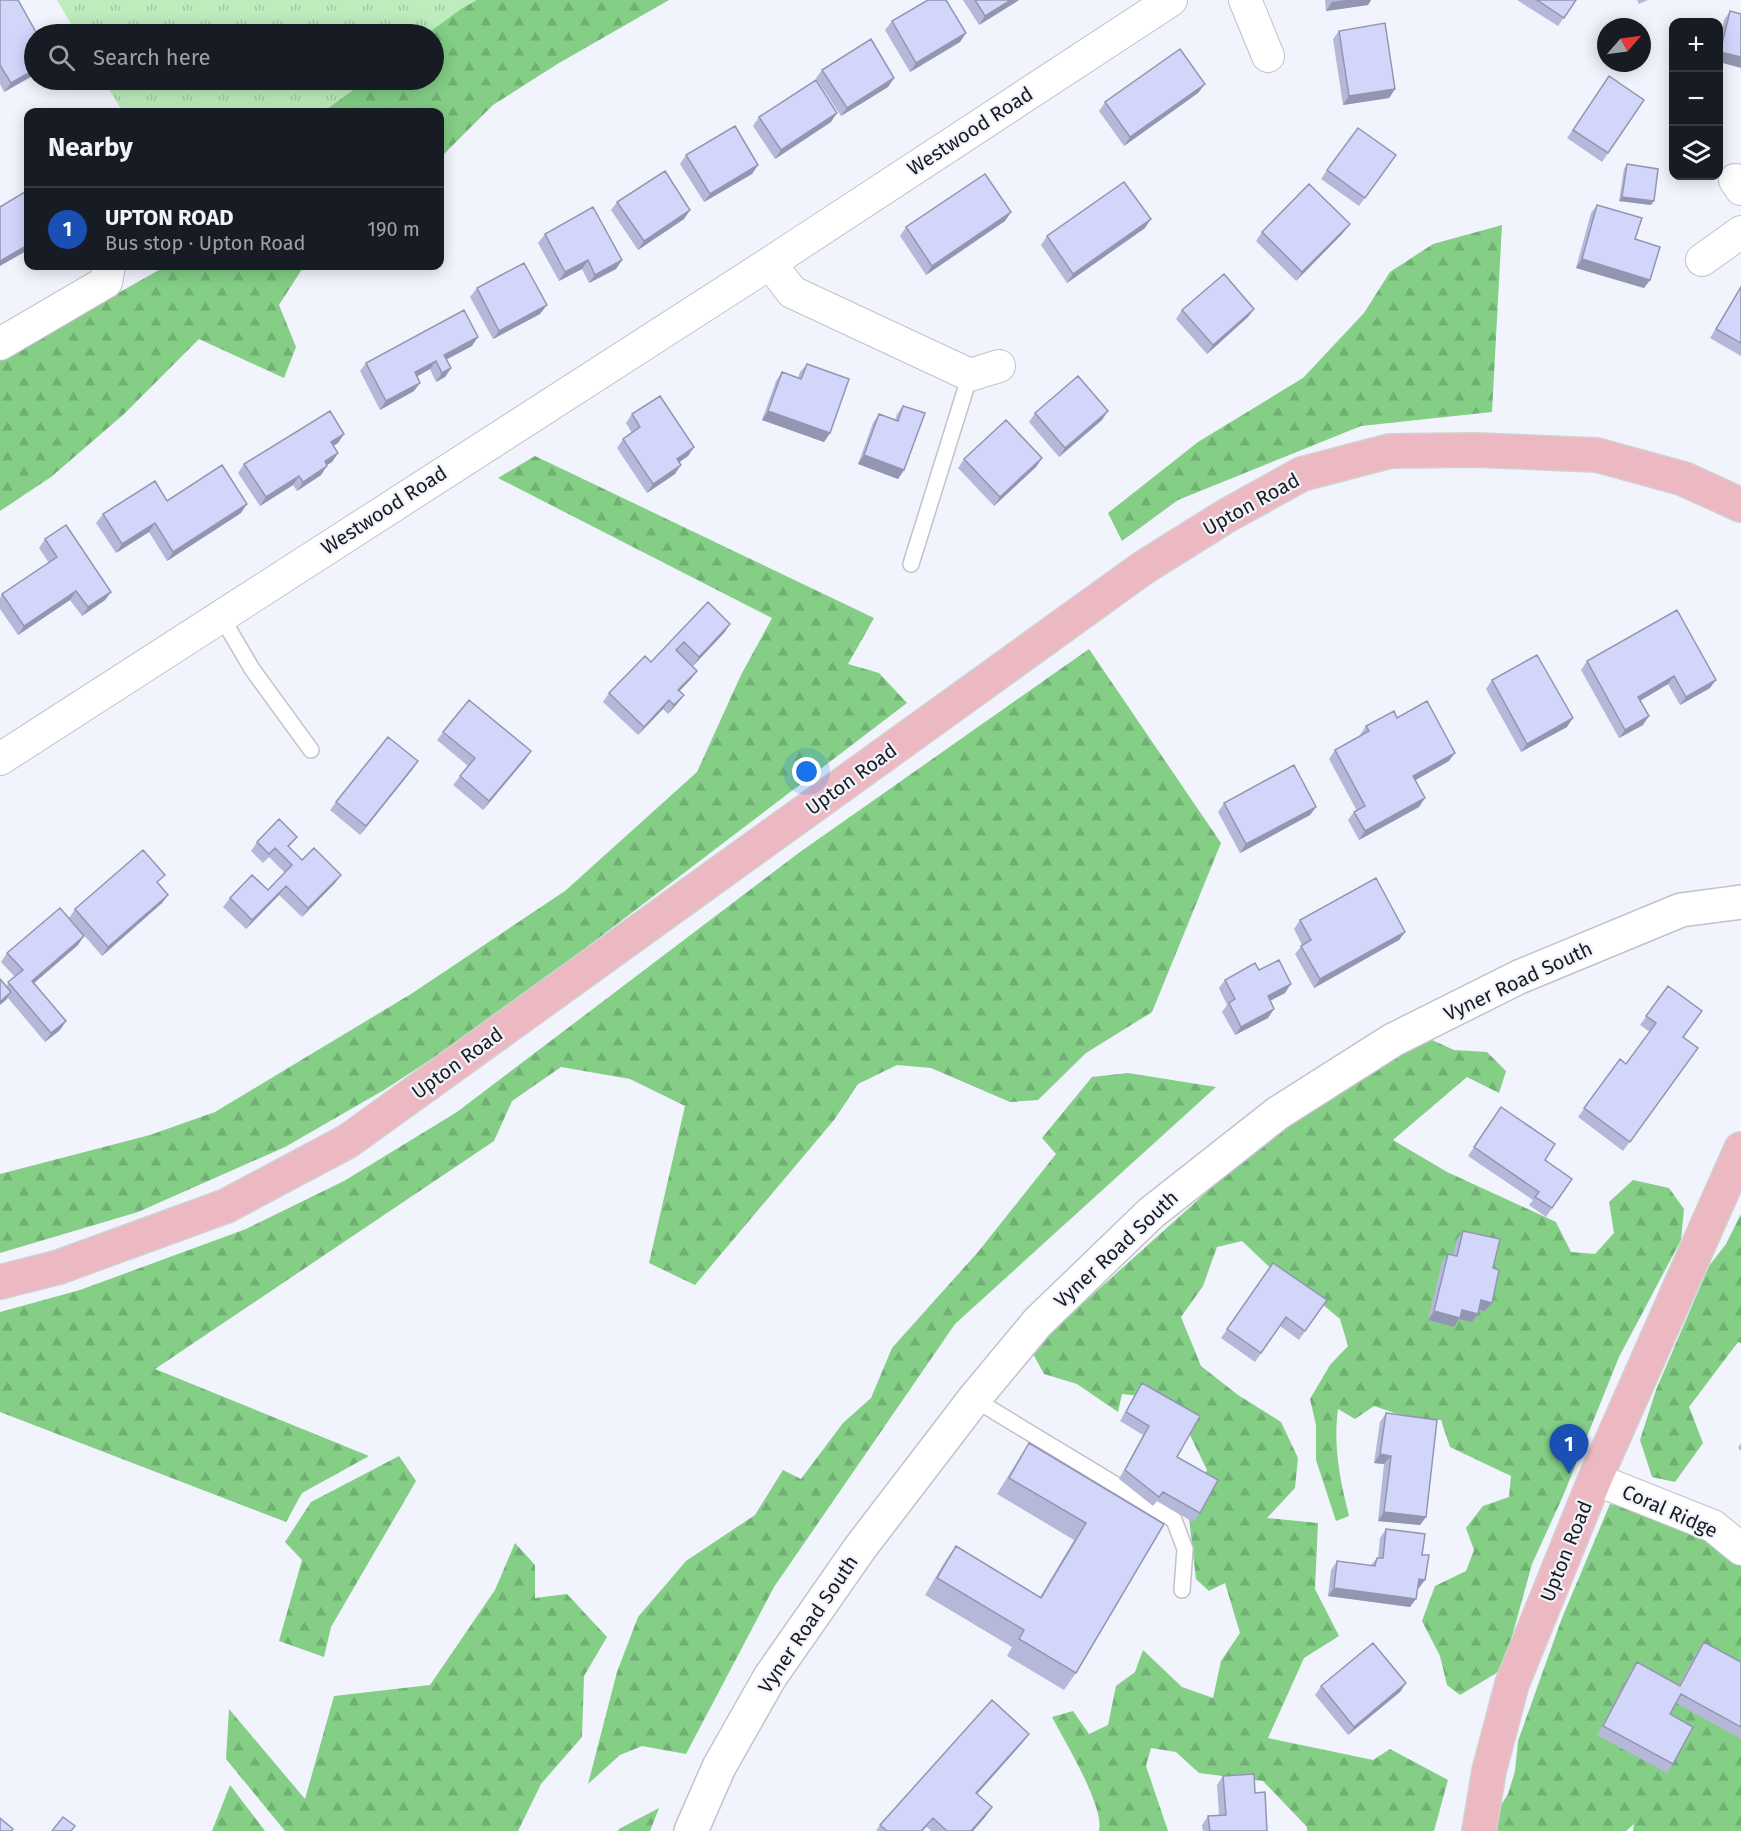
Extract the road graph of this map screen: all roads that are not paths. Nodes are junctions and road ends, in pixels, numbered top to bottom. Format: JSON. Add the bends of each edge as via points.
{"nodes":[{"id":1,"x":1171,"y":0,"type":"edge"},
{"id":2,"x":1245,"y":0,"type":"edge"},
{"id":3,"x":1268,"y":56,"type":"dead end"},
{"id":4,"x":1741,"y":232,"type":"edge"},
{"id":5,"x":1702,"y":260,"type":"dead end"},
{"id":6,"x":770,"y":263,"type":"junction"},
{"id":7,"x":108,"y":270,"type":"edge"},
{"id":8,"x":0,"y":344,"type":"edge"},
{"id":9,"x":984,"y":370,"type":"joint"},
{"id":10,"x":1741,"y":505,"type":"edge"},
{"id":11,"x":911,"y":564,"type":"dead end"},
{"id":12,"x":220,"y":616,"type":"junction"},
{"id":13,"x":311,"y":750,"type":"dead end"},
{"id":14,"x":0,"y":759,"type":"edge"},
{"id":15,"x":1741,"y":902,"type":"edge"},
{"id":16,"x":1741,"y":1149,"type":"edge"},
{"id":17,"x":0,"y":1281,"type":"edge"},
{"id":18,"x":974,"y":1399,"type":"junction"},
{"id":19,"x":1595,"y":1479,"type":"junction"},
{"id":20,"x":1741,"y":1549,"type":"edge"},
{"id":21,"x":1182,"y":1590,"type":"dead end"},
{"id":22,"x":692,"y":1831,"type":"edge"},
{"id":23,"x":1479,"y":1831,"type":"edge"}],
"edges":[{"from":1,"to":6,"type":"street","name":"Westwood Road"},
{"from":2,"to":3,"type":"street"},
{"from":4,"to":5,"type":"street"},
{"from":6,"to":9,"type":"street","via":[[792,292]]},
{"from":6,"to":12,"type":"street","name":"Westwood Road"},
{"from":7,"to":8,"type":"street","via":[[106,282]]},
{"from":9,"to":11,"type":"lane"},
{"from":10,"to":17,"type":"main road","name":"Upton Road","via":[[1684,479],[1597,455],[1390,451],[1302,474],[1143,568],[348,1141],[226,1206],[59,1267]]},
{"from":12,"to":13,"type":"lane","via":[[252,669]]},
{"from":12,"to":14,"type":"street","name":"Westwood Road"},
{"from":15,"to":18,"type":"street","name":"Vyner Road South","via":[[1681,910],[1519,976],[1393,1040],[1278,1113],[1151,1213],[1038,1322]]},
{"from":16,"to":19,"type":"main road","name":"Upton Road"},
{"from":18,"to":21,"type":"lane","via":[[1174,1520],[1185,1549]]},
{"from":18,"to":22,"type":"street","name":"Vyner Road South","via":[[860,1548],[770,1677],[719,1767]]},
{"from":19,"to":20,"type":"street","name":"Coral Ridge","via":[[1713,1526]]},
{"from":19,"to":23,"type":"main road","name":"Upton Road","via":[[1512,1684],[1489,1771]]}]}
